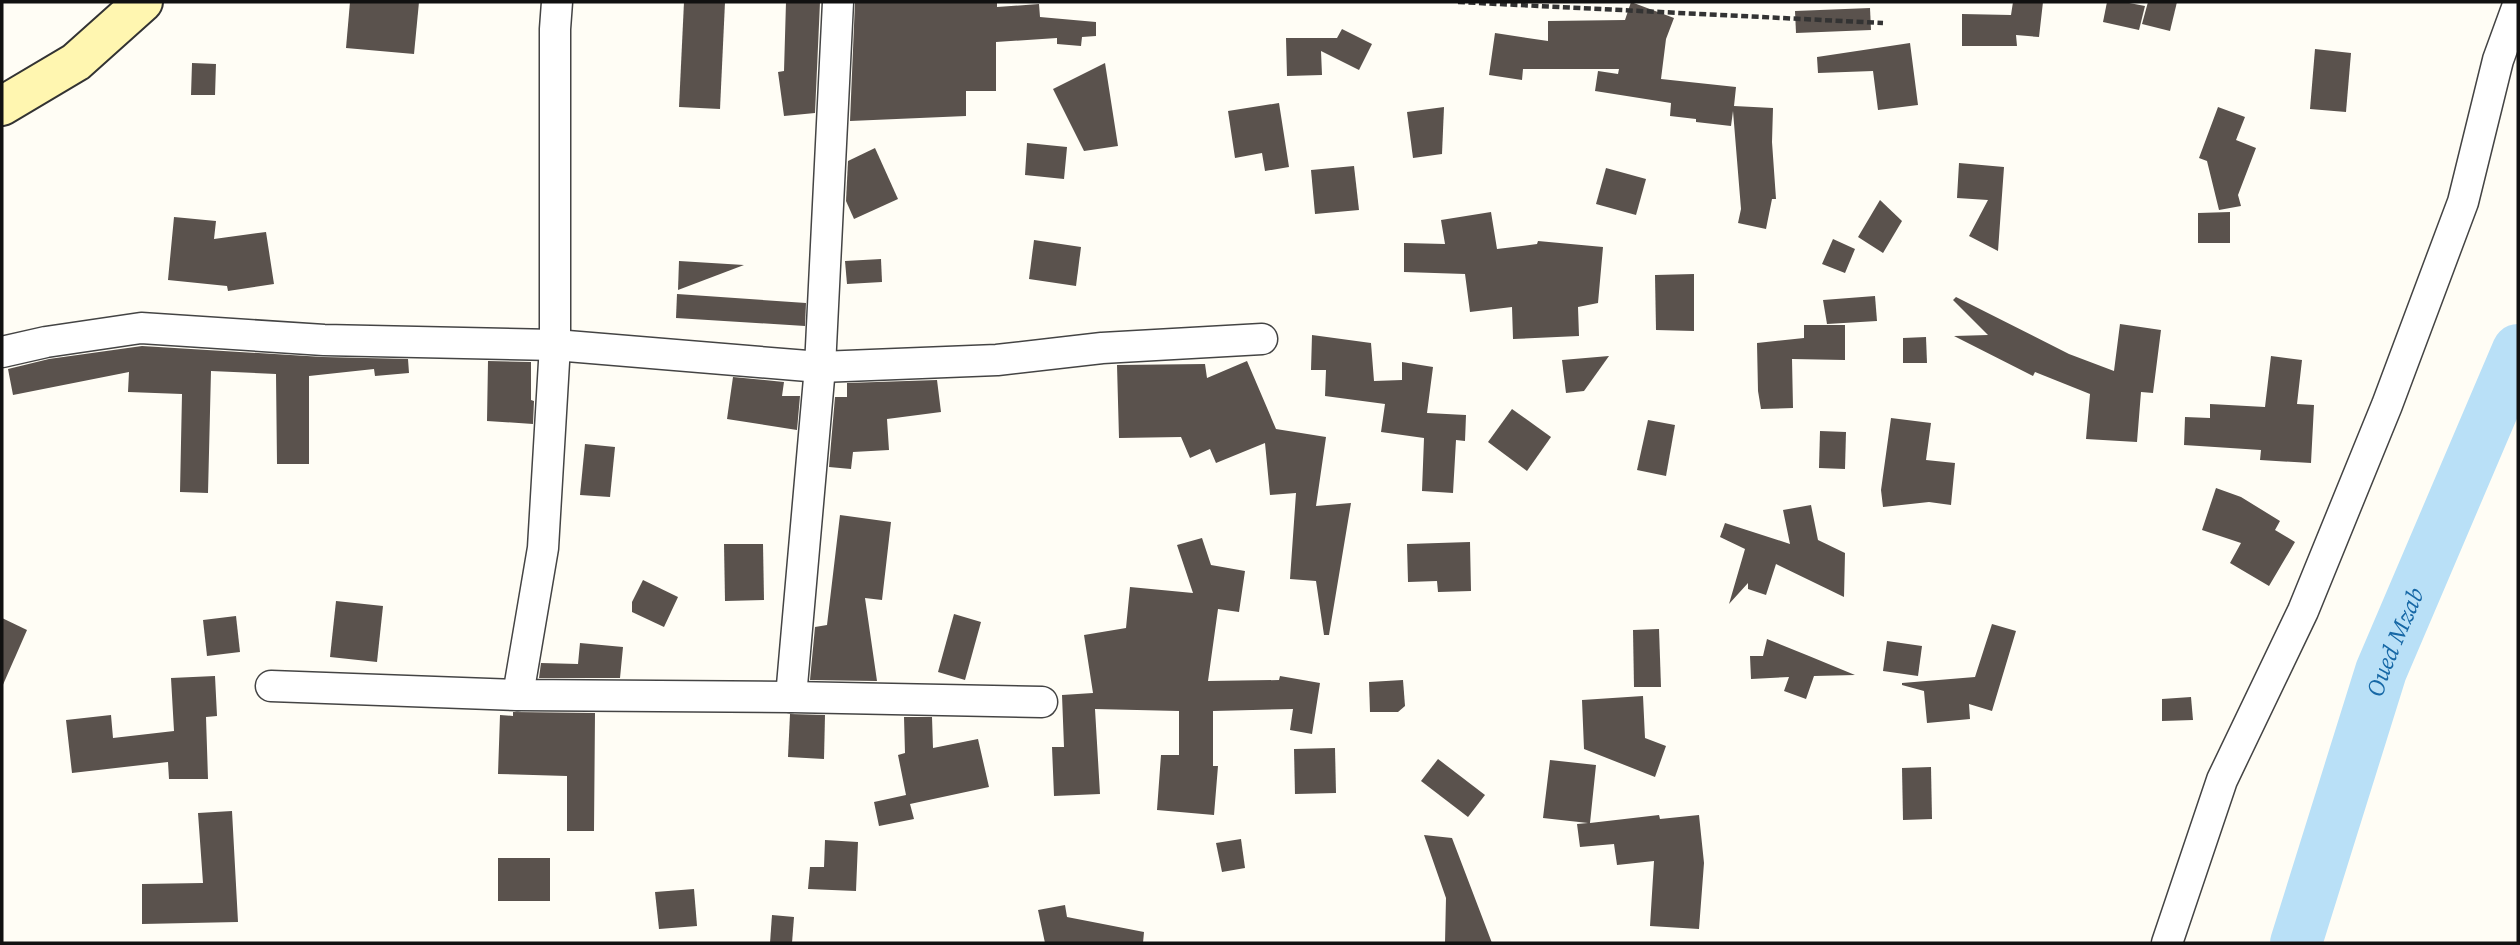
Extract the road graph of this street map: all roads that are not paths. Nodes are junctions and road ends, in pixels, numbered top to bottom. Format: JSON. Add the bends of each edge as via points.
{"nodes":[{"id":1,"x":143,"y":2,"type":"edge"},
{"id":2,"x":557,"y":2,"type":"edge"},
{"id":3,"x":838,"y":2,"type":"edge"},
{"id":4,"x":2518,"y":5,"type":"edge"},
{"id":5,"x":2,"y":106,"type":"edge"},
{"id":6,"x":1262,"y":339,"type":"dead end"},
{"id":7,"x":555,"y":345,"type":"junction"},
{"id":8,"x":2,"y":352,"type":"edge"},
{"id":9,"x":820,"y":367,"type":"junction"},
{"id":10,"x":271,"y":686,"type":"dead end"},
{"id":11,"x":518,"y":695,"type":"junction"},
{"id":12,"x":791,"y":696,"type":"junction"},
{"id":13,"x":1042,"y":702,"type":"dead end"},
{"id":14,"x":2167,"y":943,"type":"edge"}],
"edges":[{"from":1,"to":5,"type":"main road","via":[[76,62]]},
{"from":2,"to":7,"type":"street"},
{"from":3,"to":9,"type":"street"},
{"from":4,"to":14,"type":"street","via":[[2498,60],[2463,202],[2303,611],[2222,780]]},
{"from":6,"to":9,"type":"street","via":[[1102,348],[997,360]]},
{"from":7,"to":8,"type":"street","via":[[324,340],[141,328]]},
{"from":7,"to":9,"type":"street"},
{"from":7,"to":11,"type":"street","via":[[543,548]]},
{"from":9,"to":12,"type":"street"},
{"from":10,"to":11,"type":"street"},
{"from":11,"to":12,"type":"street"},
{"from":12,"to":13,"type":"street"}]}
